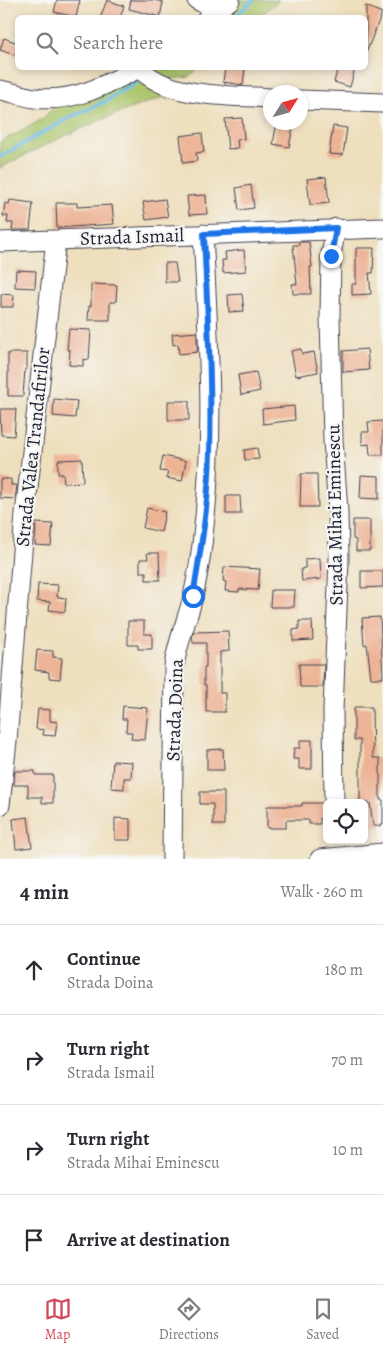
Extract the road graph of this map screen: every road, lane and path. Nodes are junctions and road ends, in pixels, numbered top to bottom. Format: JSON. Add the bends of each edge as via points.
{"nodes":[{"id":1,"x":197,"y":0,"type":"edge"},
{"id":2,"x":219,"y":9,"type":"edge"},
{"id":3,"x":135,"y":70,"type":"edge"},
{"id":4,"x":141,"y":70,"type":"edge"},
{"id":5,"x":0,"y":90,"type":"edge"},
{"id":6,"x":263,"y":97,"type":"edge"},
{"id":7,"x":308,"y":100,"type":"edge"},
{"id":8,"x":383,"y":104,"type":"edge"},
{"id":9,"x":336,"y":228,"type":"junction"},
{"id":10,"x":383,"y":228,"type":"edge"},
{"id":11,"x":204,"y":234,"type":"junction"},
{"id":12,"x":56,"y":240,"type":"junction"},
{"id":13,"x":0,"y":242,"type":"edge"},
{"id":14,"x":334,"y":799,"type":"edge"},
{"id":15,"x":0,"y":805,"type":"edge"},
{"id":16,"x":332,"y":852,"type":"edge"},
{"id":17,"x":383,"y":853,"type":"edge"},
{"id":18,"x":172,"y":859,"type":"edge"}],
"edges":[{"from":1,"to":2,"type":"street"},
{"from":3,"to":5,"type":"street","via":[[78,96],[34,98]]},
{"from":4,"to":6,"type":"street","via":[[151,79],[189,92]]},
{"from":7,"to":8,"type":"street"},
{"from":9,"to":10,"type":"street","name":"Strada Ismail"},
{"from":9,"to":11,"type":"street","name":"Strada Ismail"},
{"from":9,"to":14,"type":"street","name":"Strada Mihai Eminescu","via":[[331,256],[330,317],[339,559],[333,712]]},
{"from":11,"to":12,"type":"street","name":"Strada Ismail"},
{"from":11,"to":18,"type":"street","name":"Strada Doina","via":[[210,452],[204,528],[193,596],[174,667]]},
{"from":12,"to":13,"type":"street","name":"Strada Ismail"},
{"from":12,"to":15,"type":"street","name":"Strada Valea Trandafirilor","via":[[25,514]]},
{"from":16,"to":17,"type":"street"}]}
